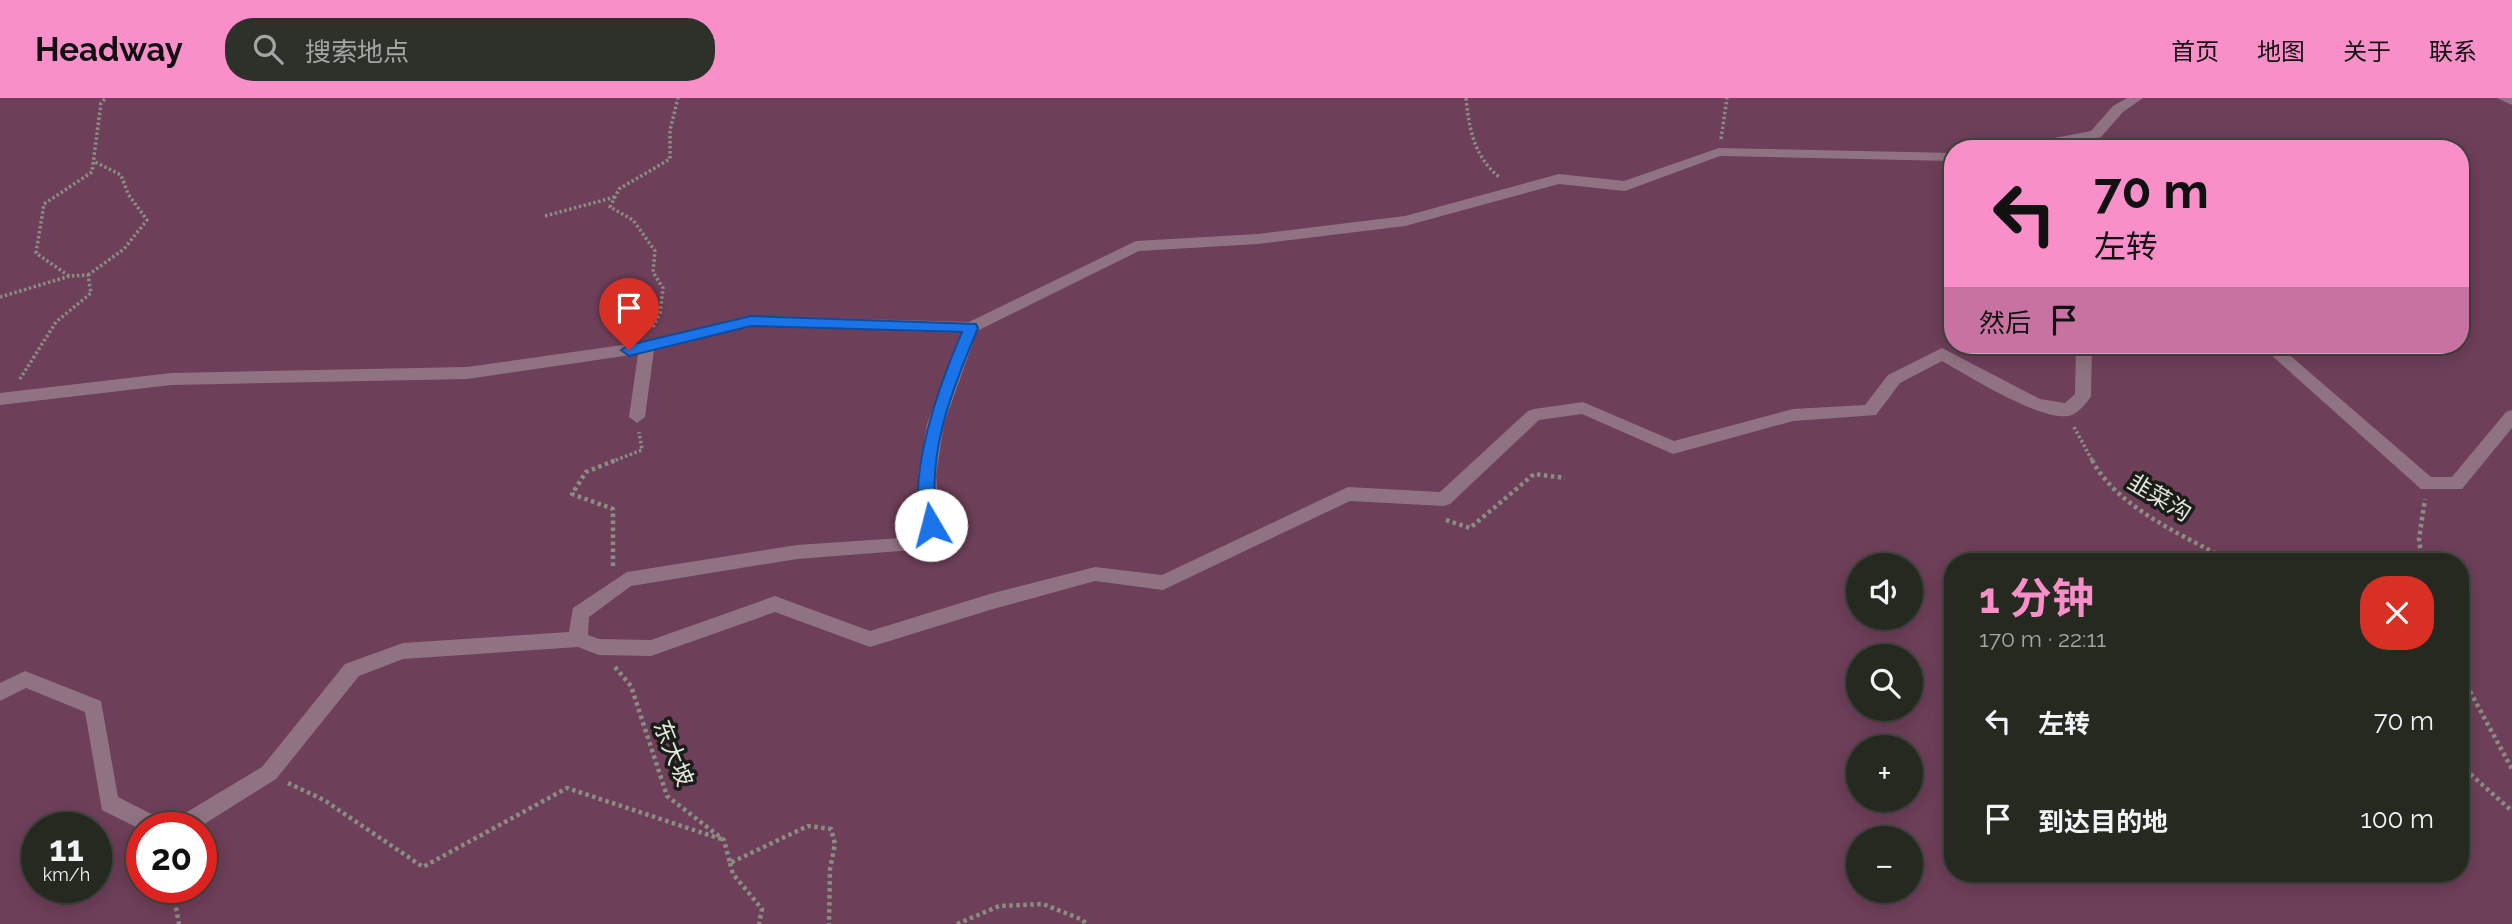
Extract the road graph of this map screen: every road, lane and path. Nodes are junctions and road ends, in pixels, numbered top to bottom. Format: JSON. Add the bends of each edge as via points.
{"nodes":[{"id":1,"x":106,"y":98,"type":"edge"},
{"id":2,"x":678,"y":98,"type":"edge"},
{"id":3,"x":1466,"y":98,"type":"edge"},
{"id":4,"x":1727,"y":98,"type":"edge"},
{"id":5,"x":2136,"y":98,"type":"edge"},
{"id":6,"x":2504,"y":98,"type":"edge"},
{"id":7,"x":2512,"y":101,"type":"edge"},
{"id":8,"x":2065,"y":140,"type":"edge"},
{"id":9,"x":1719,"y":152,"type":"junction"},
{"id":10,"x":1944,"y":156,"type":"edge"},
{"id":11,"x":93,"y":161,"type":"junction"},
{"id":12,"x":1519,"y":192,"type":"junction"},
{"id":13,"x":616,"y":197,"type":"junction"},
{"id":14,"x":545,"y":216,"type":"dead end"},
{"id":15,"x":88,"y":275,"type":"junction"},
{"id":16,"x":70,"y":276,"type":"junction"},
{"id":17,"x":0,"y":297,"type":"edge"},
{"id":18,"x":971,"y":328,"type":"junction"},
{"id":19,"x":647,"y":346,"type":"junction"},
{"id":20,"x":2084,"y":354,"type":"edge"},
{"id":21,"x":2279,"y":354,"type":"edge"},
{"id":22,"x":4,"y":400,"type":"edge"},
{"id":23,"x":2068,"y":410,"type":"junction"},
{"id":24,"x":2512,"y":415,"type":"edge"},
{"id":25,"x":637,"y":417,"type":"joint"},
{"id":26,"x":1564,"y":478,"type":"dead end"},
{"id":27,"x":2427,"y":484,"type":"junction"},
{"id":28,"x":1423,"y":498,"type":"junction"},
{"id":29,"x":2216,"y":553,"type":"edge"},
{"id":30,"x":2421,"y":553,"type":"edge"},
{"id":31,"x":613,"y":588,"type":"junction"},
{"id":32,"x":578,"y":639,"type":"junction"},
{"id":33,"x":599,"y":647,"type":"junction"},
{"id":34,"x":2469,"y":690,"type":"edge"},
{"id":35,"x":0,"y":693,"type":"edge"},
{"id":36,"x":2512,"y":769,"type":"edge"},
{"id":37,"x":269,"y":773,"type":"junction"},
{"id":38,"x":2469,"y":773,"type":"edge"},
{"id":39,"x":2512,"y":811,"type":"edge"},
{"id":40,"x":127,"y":812,"type":"edge"},
{"id":41,"x":205,"y":812,"type":"edge"},
{"id":42,"x":724,"y":839,"type":"junction"},
{"id":43,"x":730,"y":863,"type":"junction"},
{"id":44,"x":175,"y":903,"type":"edge"},
{"id":45,"x":179,"y":924,"type":"edge"},
{"id":46,"x":759,"y":924,"type":"edge"},
{"id":47,"x":829,"y":924,"type":"edge"},
{"id":48,"x":957,"y":924,"type":"edge"},
{"id":49,"x":1086,"y":924,"type":"edge"}],
"edges":[{"from":1,"to":11,"type":"path","via":[[101,103]]},
{"from":2,"to":13,"type":"path","via":[[670,130],[670,159],[619,189]]},
{"from":3,"to":12,"type":"path","via":[[1470,139],[1490,171]]},
{"from":4,"to":9,"type":"path"},
{"from":5,"to":8,"type":"lane","via":[[2118,109],[2096,134]]},
{"from":6,"to":7,"type":"lane"},
{"from":9,"to":10,"type":"lane"},
{"from":9,"to":12,"type":"lane","via":[[1625,186],[1559,179]]},
{"from":11,"to":15,"type":"path","via":[[121,175],[147,220],[124,249]]},
{"from":11,"to":16,"type":"path","via":[[92,172],[44,204],[36,253]]},
{"from":12,"to":18,"type":"lane","via":[[1405,221],[1258,239],[1136,246]]},
{"from":13,"to":14,"type":"path"},
{"from":13,"to":19,"type":"path","via":[[610,207],[633,220],[655,251],[653,272],[663,288],[660,313]]},
{"from":15,"to":16,"type":"path"},
{"from":15,"to":22,"type":"path","via":[[91,293],[56,322]]},
{"from":16,"to":17,"type":"path"},
{"from":18,"to":19,"type":"lane","via":[[751,321]]},
{"from":18,"to":31,"type":"lane","via":[[949,380],[933,440],[925,500],[931,525],[920,544],[797,552],[627,579]]},
{"from":19,"to":22,"type":"lane","via":[[467,373],[171,379]]},
{"from":19,"to":25,"type":"lane"},
{"from":20,"to":23,"type":"lane","via":[[2083,396]]},
{"from":21,"to":27,"type":"lane"},
{"from":23,"to":28,"type":"lane","via":[[2036,405],[1942,355],[1894,379],[1871,411],[1793,415],[1673,448],[1583,408],[1534,415],[1444,499]]},
{"from":23,"to":29,"type":"path","name":"韭菜沟","via":[[2102,479],[2121,498]]},
{"from":24,"to":27,"type":"lane","via":[[2456,484]]},
{"from":25,"to":31,"type":"path","via":[[642,450],[586,472],[572,494],[613,509]]},
{"from":26,"to":28,"type":"path","via":[[1534,474],[1470,528],[1427,513]]},
{"from":27,"to":30,"type":"path"},
{"from":28,"to":33,"type":"lane","via":[[1348,494],[1163,583],[1095,574],[870,639],[775,604],[651,648]]},
{"from":31,"to":32,"type":"lane","via":[[580,613]]},
{"from":32,"to":33,"type":"lane"},
{"from":32,"to":37,"type":"lane","via":[[403,651],[352,670]]},
{"from":33,"to":42,"type":"path","name":"东大坡","via":[[631,686],[667,796]]},
{"from":34,"to":36,"type":"path"},
{"from":35,"to":40,"type":"lane","via":[[25,679],[94,707],[109,803]]},
{"from":37,"to":41,"type":"lane"},
{"from":37,"to":42,"type":"path","via":[[324,800],[423,867],[566,788]]},
{"from":38,"to":39,"type":"path"},
{"from":42,"to":43,"type":"path"},
{"from":43,"to":46,"type":"path","via":[[733,874],[762,909]]},
{"from":43,"to":47,"type":"path","via":[[808,826],[831,829],[835,844]]},
{"from":44,"to":45,"type":"path"},
{"from":48,"to":49,"type":"path","via":[[999,906],[1043,904]]}]}
